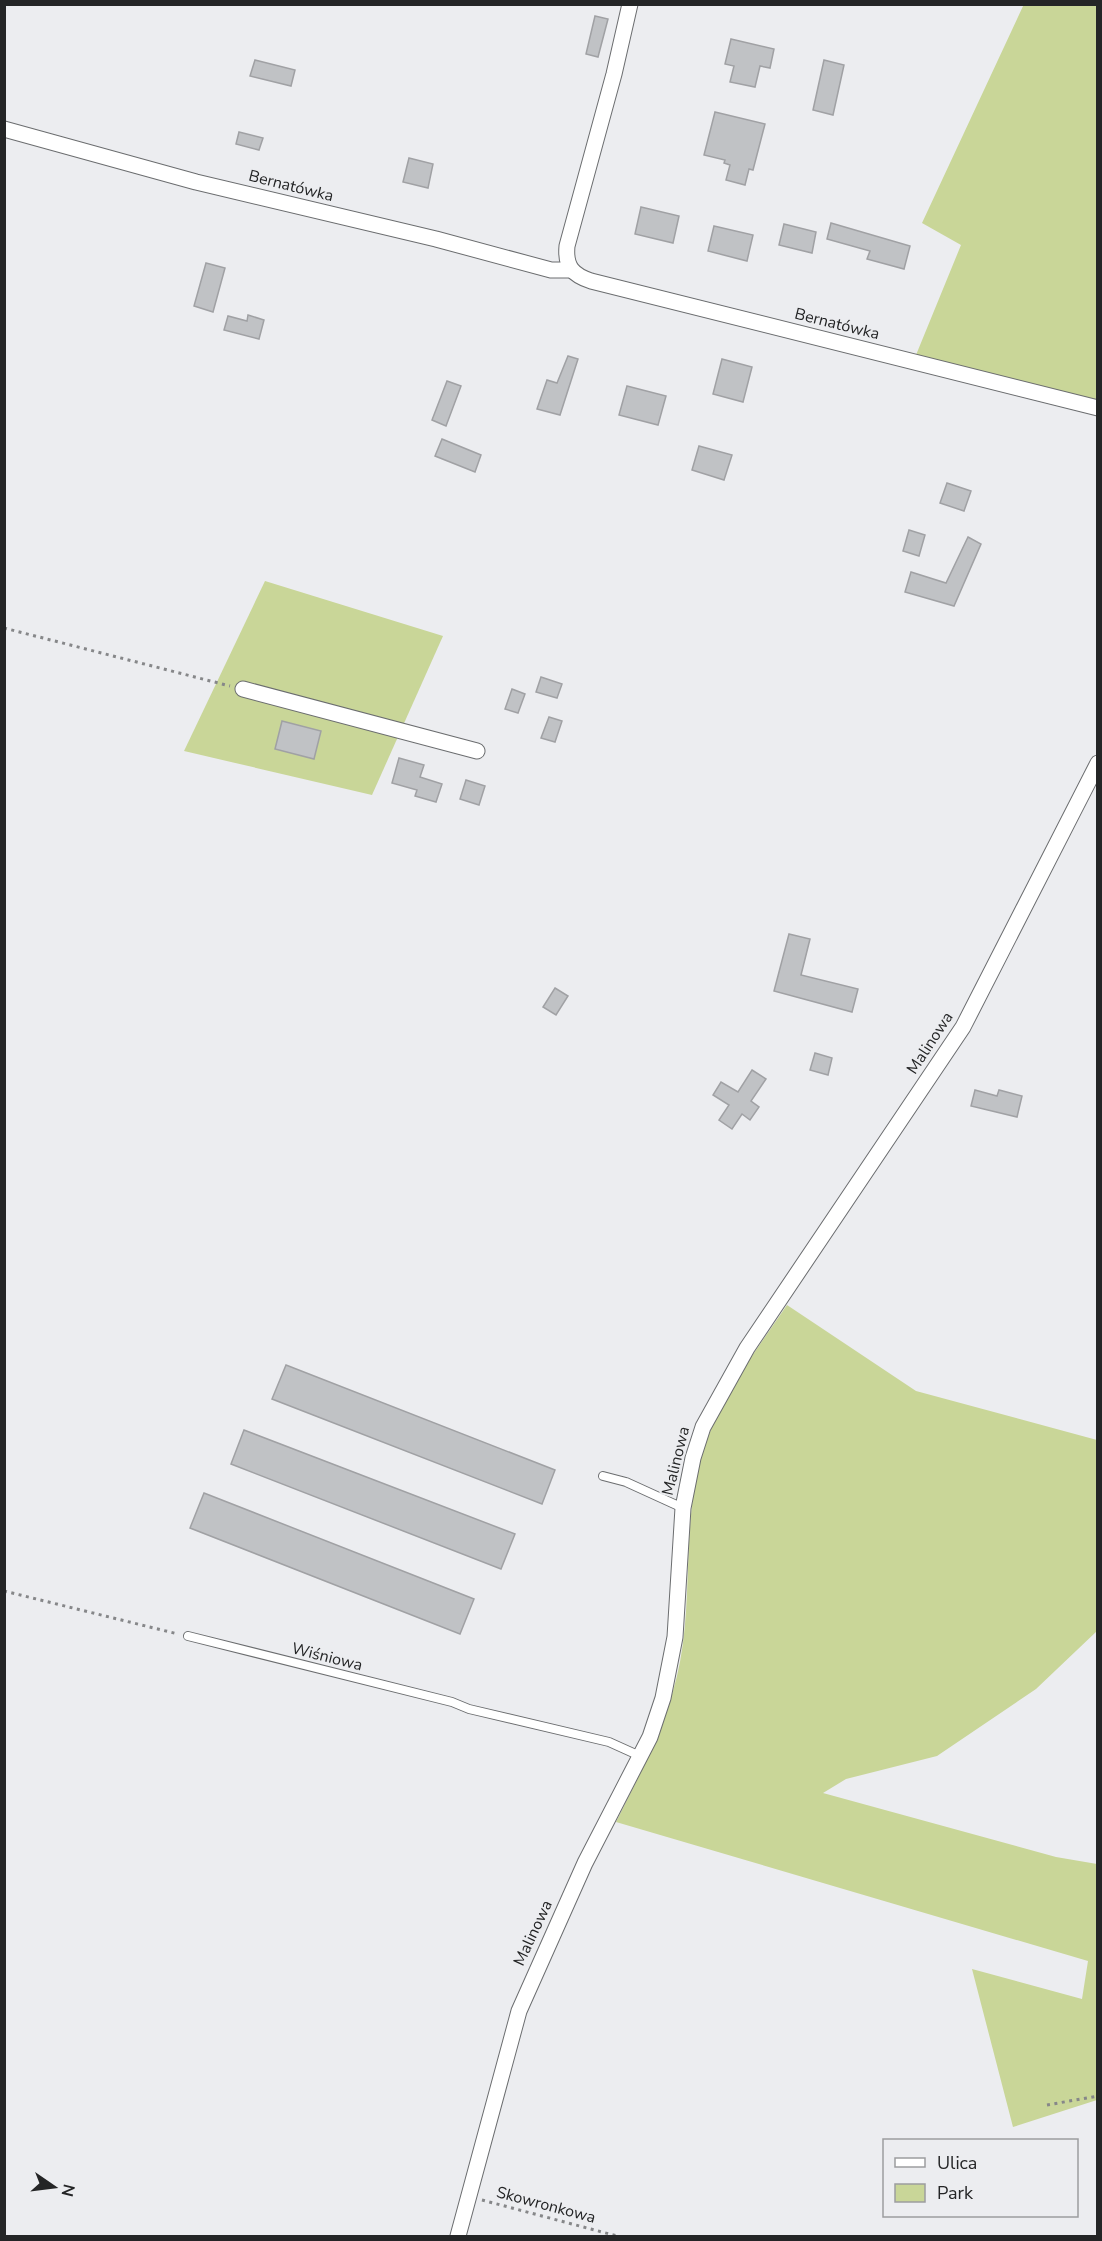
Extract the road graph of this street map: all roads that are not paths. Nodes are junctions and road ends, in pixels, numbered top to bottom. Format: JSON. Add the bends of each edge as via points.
{"nodes":[{"id":1,"x":630,"y":4,"type":"edge"},
{"id":2,"x":4,"y":129,"type":"edge"},
{"id":3,"x":571,"y":270,"type":"junction"},
{"id":4,"x":1098,"y":408,"type":"edge"},
{"id":5,"x":243,"y":689,"type":"road end"},
{"id":6,"x":477,"y":751,"type":"dead end"},
{"id":7,"x":1098,"y":763,"type":"edge"},
{"id":8,"x":603,"y":1476,"type":"dead end"},
{"id":9,"x":683,"y":1508,"type":"junction"},
{"id":10,"x":188,"y":1636,"type":"road end"},
{"id":11,"x":640,"y":1756,"type":"junction"},
{"id":12,"x":458,"y":2236,"type":"edge"}],
"edges":[{"from":1,"to":3,"type":"street","via":[[567,246]]},
{"from":2,"to":3,"type":"street","name":"Bernatówka","via":[[551,270]]},
{"from":3,"to":4,"type":"street","name":"Bernatówka","via":[[591,281]]},
{"from":5,"to":6,"type":"street"},
{"from":7,"to":9,"type":"street","name":"Malinowa","via":[[963,1028],[718,1395],[695,1450]]},
{"from":8,"to":9,"type":"lane"},
{"from":9,"to":11,"type":"street","name":"Malinowa","via":[[672,1656],[657,1719]]},
{"from":10,"to":11,"type":"lane","name":"Wiśniowa","via":[[609,1742]]},
{"from":11,"to":12,"type":"street","name":"Malinowa","via":[[526,1991],[507,2048]]}]}
